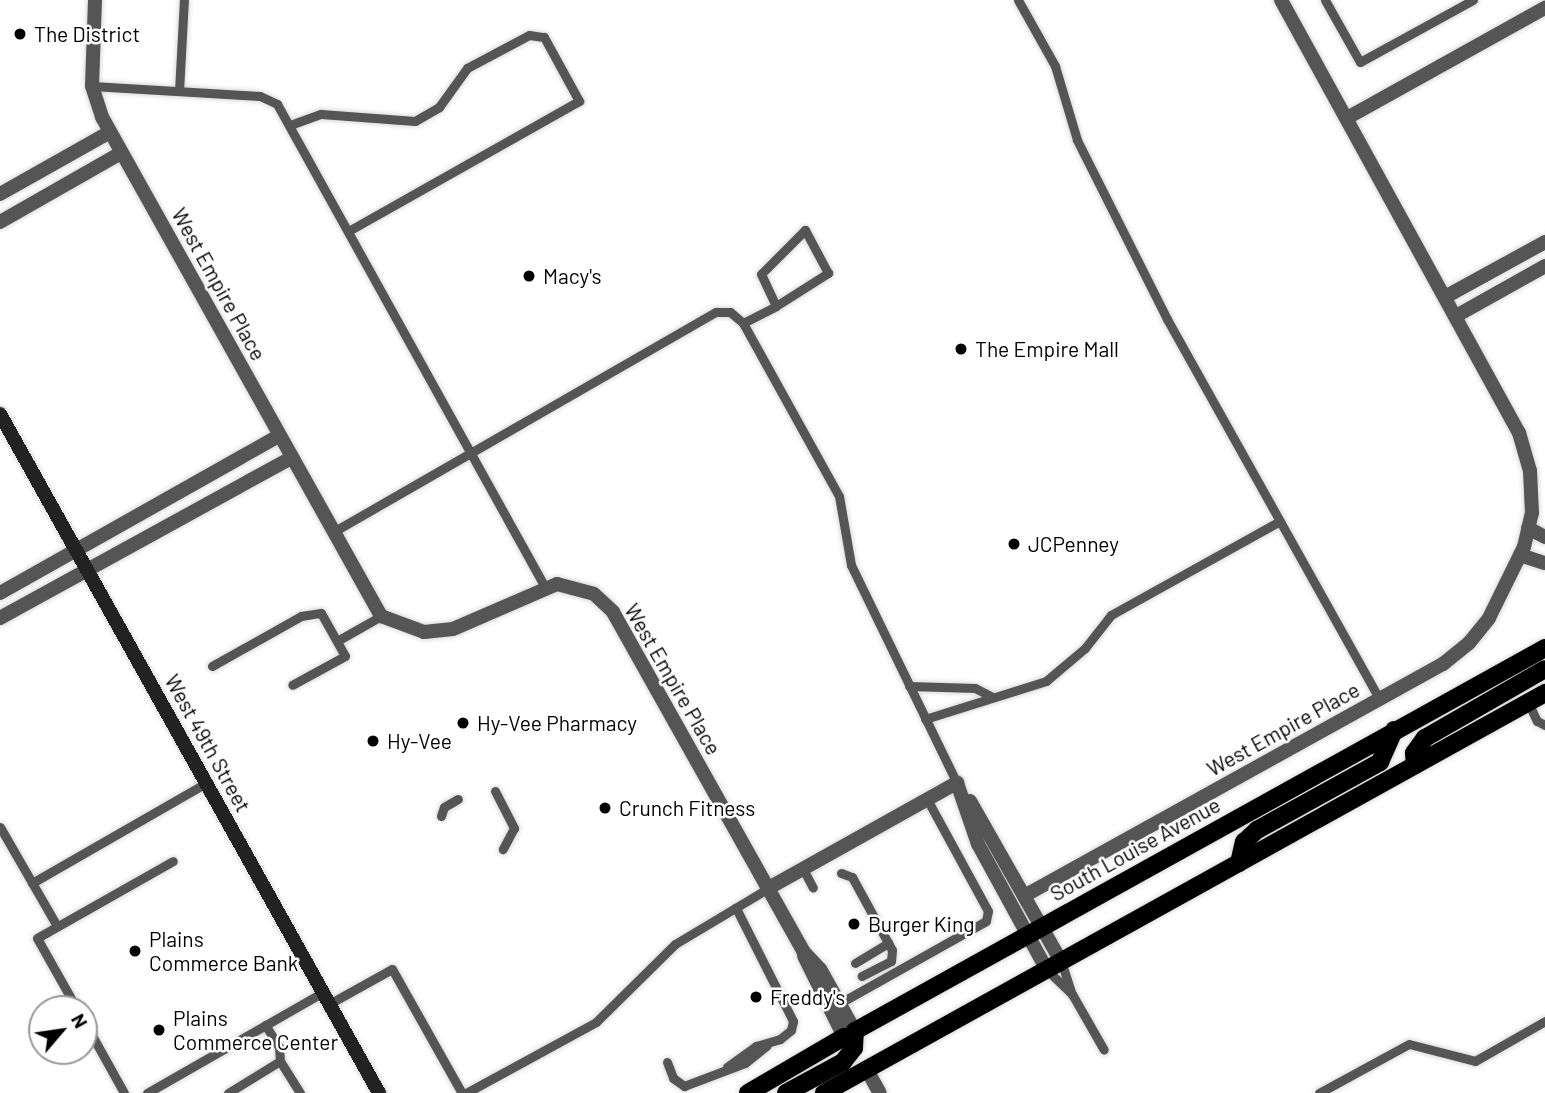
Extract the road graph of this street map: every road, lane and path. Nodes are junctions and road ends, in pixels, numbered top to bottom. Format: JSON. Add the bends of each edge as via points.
{"nodes":[{"id":1,"x":95,"y":0,"type":"edge"},
{"id":2,"x":184,"y":0,"type":"edge"},
{"id":3,"x":1018,"y":0,"type":"edge"},
{"id":4,"x":1281,"y":0,"type":"edge"},
{"id":5,"x":1325,"y":0,"type":"edge"},
{"id":6,"x":1473,"y":0,"type":"edge"},
{"id":7,"x":1545,"y":8,"type":"edge"},
{"id":8,"x":92,"y":86,"type":"junction"},
{"id":9,"x":178,"y":91,"type":"junction"},
{"id":10,"x":1347,"y":118,"type":"junction"},
{"id":11,"x":289,"y":125,"type":"junction"},
{"id":12,"x":110,"y":132,"type":"junction"},
{"id":13,"x":121,"y":153,"type":"junction"},
{"id":14,"x":0,"y":194,"type":"edge"},
{"id":15,"x":0,"y":222,"type":"edge"},
{"id":16,"x":348,"y":231,"type":"junction"},
{"id":17,"x":1545,"y":242,"type":"edge"},
{"id":18,"x":1545,"y":266,"type":"edge"},
{"id":19,"x":1445,"y":297,"type":"junction"},
{"id":20,"x":776,"y":306,"type":"junction"},
{"id":21,"x":1456,"y":316,"type":"junction"},
{"id":22,"x":743,"y":323,"type":"junction"},
{"id":23,"x":0,"y":414,"type":"edge"},
{"id":24,"x":279,"y":436,"type":"junction"},
{"id":25,"x":470,"y":451,"type":"junction"},
{"id":26,"x":291,"y":458,"type":"junction"},
{"id":27,"x":1280,"y":521,"type":"junction"},
{"id":28,"x":1528,"y":528,"type":"junction"},
{"id":29,"x":333,"y":533,"type":"junction"},
{"id":30,"x":1545,"y":537,"type":"edge"},
{"id":31,"x":76,"y":550,"type":"junction"},
{"id":32,"x":1520,"y":555,"type":"junction"},
{"id":33,"x":1545,"y":563,"type":"edge"},
{"id":34,"x":87,"y":569,"type":"junction"},
{"id":35,"x":545,"y":587,"type":"junction"},
{"id":36,"x":0,"y":593,"type":"edge"},
{"id":37,"x":381,"y":616,"type":"junction"},
{"id":38,"x":0,"y":618,"type":"edge"},
{"id":39,"x":337,"y":641,"type":"junction"},
{"id":40,"x":1545,"y":648,"type":"edge"},
{"id":41,"x":212,"y":666,"type":"dead end"},
{"id":42,"x":1545,"y":669,"type":"edge"},
{"id":43,"x":292,"y":685,"type":"dead end"},
{"id":44,"x":909,"y":686,"type":"junction"},
{"id":45,"x":1545,"y":693,"type":"edge"},
{"id":46,"x":992,"y":696,"type":"junction"},
{"id":47,"x":1379,"y":699,"type":"junction"},
{"id":48,"x":1528,"y":702,"type":"junction"},
{"id":49,"x":925,"y":719,"type":"junction"},
{"id":50,"x":1545,"y":725,"type":"edge"},
{"id":51,"x":1394,"y":730,"type":"junction"},
{"id":52,"x":1415,"y":765,"type":"junction"},
{"id":53,"x":957,"y":782,"type":"junction"},
{"id":54,"x":206,"y":783,"type":"junction"},
{"id":55,"x":495,"y":791,"type":"dead end"},
{"id":56,"x":458,"y":799,"type":"dead end"},
{"id":57,"x":927,"y":799,"type":"junction"},
{"id":58,"x":441,"y":816,"type":"dead end"},
{"id":59,"x":0,"y":827,"type":"edge"},
{"id":60,"x":503,"y":849,"type":"dead end"},
{"id":61,"x":173,"y":861,"type":"dead end"},
{"id":62,"x":1239,"y":863,"type":"junction"},
{"id":63,"x":803,"y":869,"type":"junction"},
{"id":64,"x":841,"y":873,"type":"dead end"},
{"id":65,"x":32,"y":883,"type":"junction"},
{"id":66,"x":767,"y":888,"type":"junction"},
{"id":67,"x":813,"y":888,"type":"dead end"},
{"id":68,"x":1024,"y":896,"type":"junction"},
{"id":69,"x":736,"y":908,"type":"junction"},
{"id":70,"x":57,"y":926,"type":"junction"},
{"id":71,"x":1034,"y":931,"type":"junction"},
{"id":72,"x":888,"y":943,"type":"junction"},
{"id":73,"x":803,"y":951,"type":"junction"},
{"id":74,"x":855,"y":963,"type":"dead end"},
{"id":75,"x":1054,"y":966,"type":"junction"},
{"id":76,"x":862,"y":976,"type":"dead end"},
{"id":77,"x":1072,"y":994,"type":"junction"},
{"id":78,"x":69,"y":995,"type":"edge"},
{"id":79,"x":326,"y":998,"type":"junction"},
{"id":80,"x":840,"y":1003,"type":"junction"},
{"id":81,"x":1545,"y":1021,"type":"edge"},
{"id":82,"x":265,"y":1025,"type":"junction"},
{"id":83,"x":850,"y":1034,"type":"junction"},
{"id":84,"x":98,"y":1046,"type":"edge"},
{"id":85,"x":1104,"y":1050,"type":"dead end"},
{"id":86,"x":280,"y":1061,"type":"junction"},
{"id":87,"x":667,"y":1062,"type":"dead end"},
{"id":88,"x":867,"y":1070,"type":"junction"},
{"id":89,"x":153,"y":1092,"type":"edge"},
{"id":90,"x":124,"y":1093,"type":"edge"},
{"id":91,"x":228,"y":1093,"type":"edge"},
{"id":92,"x":300,"y":1093,"type":"edge"},
{"id":93,"x":379,"y":1093,"type":"edge"},
{"id":94,"x":464,"y":1093,"type":"edge"},
{"id":95,"x":748,"y":1093,"type":"edge"},
{"id":96,"x":786,"y":1093,"type":"edge"},
{"id":97,"x":824,"y":1093,"type":"edge"},
{"id":98,"x":880,"y":1093,"type":"edge"},
{"id":99,"x":1319,"y":1093,"type":"edge"}],
"edges":[{"from":1,"to":8,"type":"street","name":"West Empire Place"},
{"from":2,"to":9,"type":"lane"},
{"from":3,"to":27,"type":"lane","via":[[1055,66],[1082,151],[1167,319]]},
{"from":4,"to":10,"type":"street","name":"West Empire Place"},
{"from":5,"to":6,"type":"lane","via":[[1360,62]]},
{"from":7,"to":10,"type":"street"},
{"from":8,"to":9,"type":"lane"},
{"from":8,"to":12,"type":"street","name":"West Empire Place"},
{"from":9,"to":11,"type":"lane","via":[[260,96],[276,104]]},
{"from":10,"to":19,"type":"street","name":"West Empire Place"},
{"from":11,"to":16,"type":"lane"},
{"from":11,"to":16,"type":"lane","via":[[321,114],[415,121],[439,107],[467,68],[529,35],[544,37],[579,101]]},
{"from":12,"to":13,"type":"street","name":"West Empire Place"},
{"from":12,"to":14,"type":"street"},
{"from":13,"to":15,"type":"street"},
{"from":13,"to":24,"type":"street","name":"West Empire Place"},
{"from":16,"to":25,"type":"lane"},
{"from":17,"to":19,"type":"street"},
{"from":18,"to":21,"type":"street"},
{"from":19,"to":21,"type":"street","name":"West Empire Place"},
{"from":20,"to":20,"type":"lane","via":[[828,273],[805,230],[761,274]]},
{"from":20,"to":22,"type":"lane"},
{"from":21,"to":28,"type":"street","name":"West Empire Place","via":[[1519,433],[1530,471]]},
{"from":22,"to":25,"type":"lane","via":[[730,312],[716,312]]},
{"from":22,"to":44,"type":"lane","via":[[839,496],[851,565]]},
{"from":23,"to":31,"type":"main road","name":"West 49th Street"},
{"from":24,"to":26,"type":"street","name":"West Empire Place"},
{"from":24,"to":31,"type":"street"},
{"from":25,"to":29,"type":"lane"},
{"from":25,"to":35,"type":"lane"},
{"from":26,"to":29,"type":"street","name":"West Empire Place"},
{"from":26,"to":34,"type":"street"},
{"from":27,"to":46,"type":"lane","via":[[1111,615],[1085,648],[1046,681]]},
{"from":27,"to":47,"type":"lane"},
{"from":28,"to":30,"type":"street"},
{"from":28,"to":32,"type":"street","name":"West Empire Place"},
{"from":29,"to":37,"type":"street","name":"West Empire Place"},
{"from":31,"to":34,"type":"main road","name":"West 49th Street"},
{"from":31,"to":36,"type":"street"},
{"from":32,"to":33,"type":"street"},
{"from":32,"to":47,"type":"street","name":"West Empire Place","via":[[1509,584],[1469,643],[1443,664]]},
{"from":34,"to":38,"type":"street"},
{"from":34,"to":54,"type":"main road","name":"West 49th Street"},
{"from":35,"to":37,"type":"street","name":"West Empire Place","via":[[453,629],[424,632]]},
{"from":35,"to":66,"type":"street","name":"West Empire Place","via":[[582,587],[613,612]]},
{"from":37,"to":39,"type":"lane"},
{"from":39,"to":41,"type":"lane","via":[[321,613],[301,616]]},
{"from":39,"to":43,"type":"lane","via":[[345,656]]},
{"from":40,"to":51,"type":"main road","name":"South Louise Avenue"},
{"from":42,"to":52,"type":"main road","via":[[1424,738],[1414,753]]},
{"from":44,"to":46,"type":"lane","via":[[975,688]]},
{"from":44,"to":49,"type":"lane"},
{"from":45,"to":48,"type":"main road"},
{"from":46,"to":49,"type":"lane"},
{"from":47,"to":68,"type":"street","name":"West Empire Place"},
{"from":48,"to":50,"type":"lane","via":[[1537,721]]},
{"from":48,"to":52,"type":"main road"},
{"from":49,"to":53,"type":"lane"},
{"from":51,"to":62,"type":"main road","via":[[1380,762],[1257,830],[1244,842]]},
{"from":51,"to":71,"type":"main road","name":"South Louise Avenue"},
{"from":52,"to":62,"type":"main road"},
{"from":53,"to":57,"type":"street"},
{"from":53,"to":68,"type":"street"},
{"from":53,"to":71,"type":"street","via":[[978,844]]},
{"from":54,"to":65,"type":"lane"},
{"from":54,"to":79,"type":"main road","name":"West 49th Street"},
{"from":55,"to":60,"type":"lane","via":[[514,828]]},
{"from":56,"to":58,"type":"lane","via":[[444,807]]},
{"from":57,"to":63,"type":"street"},
{"from":57,"to":80,"type":"lane","via":[[988,911],[986,921]]},
{"from":59,"to":65,"type":"lane"},
{"from":61,"to":70,"type":"lane"},
{"from":62,"to":75,"type":"main road"},
{"from":63,"to":66,"type":"street"},
{"from":63,"to":67,"type":"lane"},
{"from":64,"to":72,"type":"lane","via":[[852,877]]},
{"from":65,"to":70,"type":"lane"},
{"from":66,"to":69,"type":"lane"},
{"from":66,"to":73,"type":"street","name":"West Empire Place"},
{"from":68,"to":71,"type":"street"},
{"from":69,"to":87,"type":"lane","via":[[793,1021],[791,1030],[684,1086],[673,1078]]},
{"from":69,"to":94,"type":"lane","via":[[675,944],[596,1022]]},
{"from":70,"to":78,"type":"lane","via":[[37,938]]},
{"from":71,"to":75,"type":"street"},
{"from":71,"to":83,"type":"main road","name":"South Louise Avenue"},
{"from":72,"to":74,"type":"lane"},
{"from":72,"to":76,"type":"lane","via":[[891,961]]},
{"from":73,"to":80,"type":"street","name":"West Empire Place"},
{"from":73,"to":83,"type":"street","name":"West Empire Place"},
{"from":75,"to":77,"type":"lane"},
{"from":75,"to":77,"type":"lane"},
{"from":75,"to":88,"type":"main road"},
{"from":77,"to":85,"type":"lane"},
{"from":79,"to":82,"type":"lane"},
{"from":79,"to":93,"type":"main road","name":"West 49th Street"},
{"from":79,"to":94,"type":"lane","via":[[392,969]]},
{"from":80,"to":83,"type":"street","name":"West Empire Place"},
{"from":81,"to":99,"type":"lane","via":[[1475,1061],[1409,1044]]},
{"from":82,"to":86,"type":"lane","via":[[278,1047]]},
{"from":82,"to":89,"type":"lane"},
{"from":83,"to":95,"type":"main road","name":"South Louise Avenue"},
{"from":83,"to":96,"type":"main road","via":[[854,1048],[842,1062]]},
{"from":84,"to":90,"type":"lane"},
{"from":86,"to":91,"type":"lane"},
{"from":86,"to":92,"type":"lane"},
{"from":88,"to":97,"type":"main road"},
{"from":88,"to":98,"type":"street"}]}
